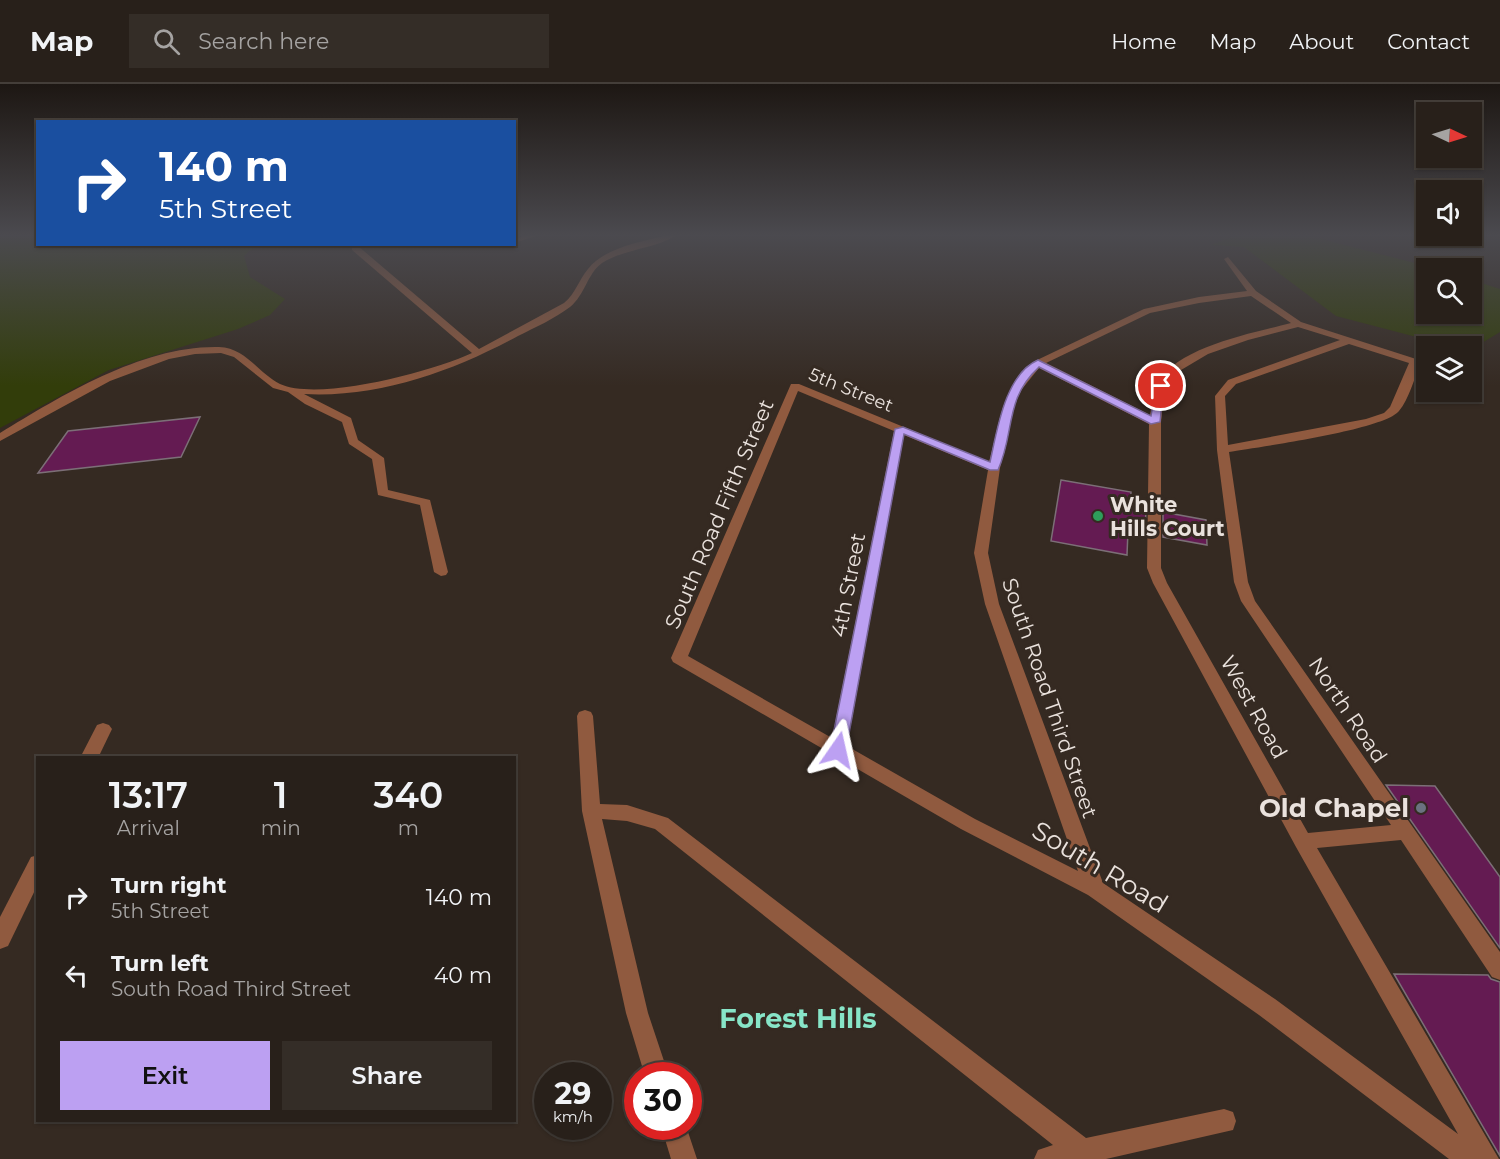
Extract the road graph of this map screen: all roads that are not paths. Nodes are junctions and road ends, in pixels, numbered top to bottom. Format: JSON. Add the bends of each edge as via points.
{"nodes":[{"id":1,"x":400,"y":286,"type":"edge"},
{"id":2,"x":584,"y":286,"type":"edge"},
{"id":3,"x":1248,"y":286,"type":"edge"},
{"id":4,"x":1253,"y":293,"type":"junction"},
{"id":5,"x":1298,"y":324,"type":"junction"},
{"id":6,"x":1350,"y":340,"type":"junction"},
{"id":7,"x":478,"y":353,"type":"junction"},
{"id":8,"x":1038,"y":363,"type":"junction"},
{"id":9,"x":795,"y":386,"type":"joint"},
{"id":10,"x":290,"y":389,"type":"junction"},
{"id":11,"x":1155,"y":422,"type":"junction"},
{"id":12,"x":900,"y":429,"type":"junction"},
{"id":13,"x":0,"y":438,"type":"edge"},
{"id":14,"x":1223,"y":450,"type":"junction"},
{"id":15,"x":994,"y":468,"type":"junction"},
{"id":16,"x":441,"y":572,"type":"dead end"},
{"id":17,"x":679,"y":658,"type":"joint"},
{"id":18,"x":585,"y":717,"type":"dead end"},
{"id":19,"x":103,"y":729,"type":"dead end"},
{"id":20,"x":838,"y":750,"type":"junction"},
{"id":21,"x":90,"y":756,"type":"edge"},
{"id":22,"x":591,"y":811,"type":"junction"},
{"id":23,"x":1404,"y":831,"type":"junction"},
{"id":24,"x":1303,"y":841,"type":"junction"},
{"id":25,"x":36,"y":866,"type":"edge"},
{"id":26,"x":1095,"y":889,"type":"junction"},
{"id":27,"x":0,"y":939,"type":"edge"},
{"id":28,"x":1500,"y":970,"type":"edge"},
{"id":29,"x":653,"y":1062,"type":"edge"},
{"id":30,"x":1224,"y":1121,"type":"dead end"},
{"id":31,"x":678,"y":1140,"type":"edge"},
{"id":32,"x":1083,"y":1152,"type":"junction"},
{"id":33,"x":684,"y":1159,"type":"edge"},
{"id":34,"x":1047,"y":1159,"type":"edge"},
{"id":35,"x":1470,"y":1159,"type":"edge"},
{"id":36,"x":1486,"y":1159,"type":"edge"}],
"edges":[{"from":1,"to":7,"type":"street"},
{"from":2,"to":7,"type":"street","via":[[567,305]]},
{"from":3,"to":4,"type":"street"},
{"from":4,"to":5,"type":"street"},
{"from":4,"to":8,"type":"street","name":"South Road Third Street","via":[[1146,311]]},
{"from":5,"to":6,"type":"street"},
{"from":5,"to":11,"type":"street","name":"West Road","via":[[1205,352],[1172,371],[1161,386]]},
{"from":6,"to":14,"type":"street","name":"North Road","via":[[1245,377],[1225,388],[1220,396]]},
{"from":6,"to":14,"type":"street","via":[[1413,360],[1414,368],[1398,404],[1388,415]]},
{"from":7,"to":10,"type":"street","via":[[428,374],[394,381]]},
{"from":8,"to":11,"type":"street"},
{"from":8,"to":15,"type":"street","name":"South Road Third Street","via":[[1017,388],[1008,407]]},
{"from":9,"to":12,"type":"street","name":"5th Street"},
{"from":9,"to":17,"type":"street","name":"South Road Fifth Street"},
{"from":10,"to":13,"type":"street","via":[[274,384],[231,352],[182,353],[143,365],[62,401]]},
{"from":10,"to":16,"type":"street","via":[[347,420],[353,442],[378,458],[382,492],[426,503]]},
{"from":11,"to":24,"type":"street","name":"West Road","via":[[1154,568]]},
{"from":12,"to":15,"type":"street","name":"5th Street"},
{"from":12,"to":20,"type":"street","name":"4th Street"},
{"from":14,"to":23,"type":"street","name":"North Road","via":[[1241,582],[1248,601]]},
{"from":15,"to":26,"type":"street","name":"South Road Third Street","via":[[981,553],[992,604]]},
{"from":17,"to":20,"type":"street","name":"South Road"},
{"from":18,"to":22,"type":"street"},
{"from":19,"to":21,"type":"street"},
{"from":20,"to":26,"type":"street","name":"South Road","via":[[968,824]]},
{"from":22,"to":29,"type":"street","via":[[637,1013]]},
{"from":22,"to":32,"type":"street","via":[[627,813],[661,824]]},
{"from":23,"to":24,"type":"street"},
{"from":23,"to":28,"type":"street","name":"North Road"},
{"from":24,"to":36,"type":"street","name":"West Road"},
{"from":25,"to":27,"type":"street"},
{"from":26,"to":35,"type":"street","name":"South Road","via":[[1267,1007]]},
{"from":30,"to":32,"type":"street"},
{"from":31,"to":33,"type":"street"},
{"from":32,"to":34,"type":"street"}]}
